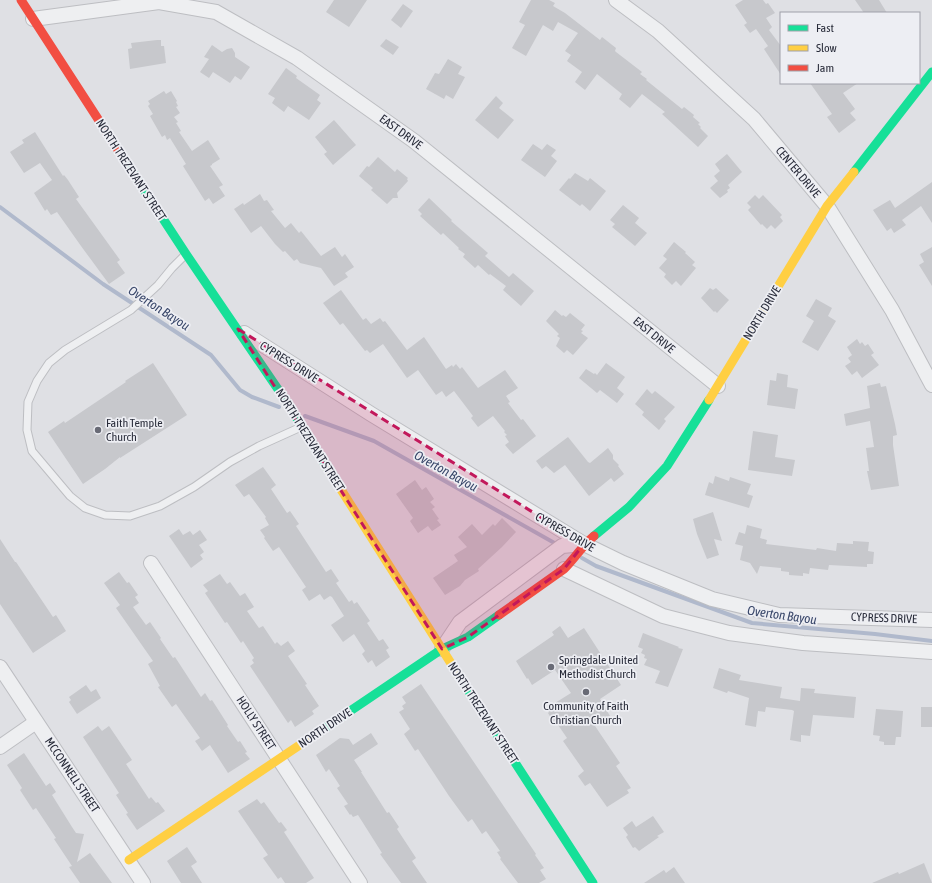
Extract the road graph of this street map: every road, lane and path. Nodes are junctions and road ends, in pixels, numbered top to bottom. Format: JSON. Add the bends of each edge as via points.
{"nodes":[{"id":1,"x":21,"y":0,"type":"edge"},
{"id":2,"x":616,"y":0,"type":"edge"},
{"id":3,"x":33,"y":19,"type":"junction"},
{"id":4,"x":932,"y":72,"type":"edge"},
{"id":5,"x":827,"y":206,"type":"junction"},
{"id":6,"x":186,"y":254,"type":"junction"},
{"id":7,"x":238,"y":329,"type":"junction"},
{"id":8,"x":932,"y":385,"type":"edge"},
{"id":9,"x":718,"y":386,"type":"junction"},
{"id":10,"x":299,"y":423,"type":"junction"},
{"id":11,"x":578,"y":546,"type":"junction"},
{"id":12,"x":151,"y":563,"type":"dead end"},
{"id":13,"x":568,"y":565,"type":"junction"},
{"id":14,"x":932,"y":620,"type":"edge"},
{"id":15,"x":442,"y":649,"type":"junction"},
{"id":16,"x":932,"y":652,"type":"edge"},
{"id":17,"x":0,"y":667,"type":"edge"},
{"id":18,"x":36,"y":722,"type":"junction"},
{"id":19,"x":0,"y":747,"type":"edge"},
{"id":20,"x":280,"y":760,"type":"junction"},
{"id":21,"x":129,"y":860,"type":"junction"},
{"id":22,"x":143,"y":883,"type":"edge"},
{"id":23,"x":360,"y":883,"type":"edge"},
{"id":24,"x":593,"y":883,"type":"edge"}],
"edges":[{"from":1,"to":3,"type":"street","name":"NORTH TREZEVANT STREET"},
{"from":2,"to":5,"type":"street","name":"CENTER DRIVE","via":[[658,31],[754,119]]},
{"from":3,"to":6,"type":"street","name":"NORTH TREZEVANT STREET"},
{"from":3,"to":9,"type":"street","name":"EAST DRIVE","via":[[159,2],[216,12],[298,58],[414,141]]},
{"from":4,"to":5,"type":"street","name":"NORTH DRIVE"},
{"from":5,"to":8,"type":"street","name":"CENTER DRIVE","via":[[892,310]]},
{"from":5,"to":9,"type":"street","name":"NORTH DRIVE"},
{"from":6,"to":7,"type":"street","name":"NORTH TREZEVANT STREET"},
{"from":6,"to":10,"type":"lane","via":[[131,310],[64,350],[49,363],[37,381],[28,402],[27,430],[32,451],[70,496],[85,508],[106,515],[130,516],[160,506]]},
{"from":7,"to":10,"type":"street","name":"NORTH TREZEVANT STREET"},
{"from":7,"to":11,"type":"street","name":"CYPRESS DRIVE"},
{"from":9,"to":11,"type":"street","name":"NORTH DRIVE","via":[[667,466],[629,507]]},
{"from":10,"to":15,"type":"street","name":"NORTH TREZEVANT STREET"},
{"from":11,"to":13,"type":"street","name":"NORTH DRIVE"},
{"from":11,"to":14,"type":"street","name":"CYPRESS DRIVE","via":[[712,599],[779,615]]},
{"from":11,"to":15,"type":"street","name":"NORTH DRIVE","via":[[562,546],[460,622]]},
{"from":12,"to":20,"type":"street","name":"HOLLY STREET"},
{"from":13,"to":15,"type":"street","name":"NORTH DRIVE","via":[[468,637]]},
{"from":13,"to":16,"type":"street","via":[[663,616],[729,633],[803,644]]},
{"from":15,"to":20,"type":"street","name":"NORTH DRIVE"},
{"from":15,"to":24,"type":"street","name":"NORTH TREZEVANT STREET"},
{"from":17,"to":18,"type":"street","name":"MCCONNELL STREET"},
{"from":18,"to":19,"type":"street"},
{"from":18,"to":21,"type":"street","name":"MCCONNELL STREET"},
{"from":20,"to":21,"type":"street","name":"NORTH DRIVE"},
{"from":20,"to":23,"type":"street","name":"HOLLY STREET"},
{"from":21,"to":22,"type":"street","name":"MCCONNELL STREET"}]}
